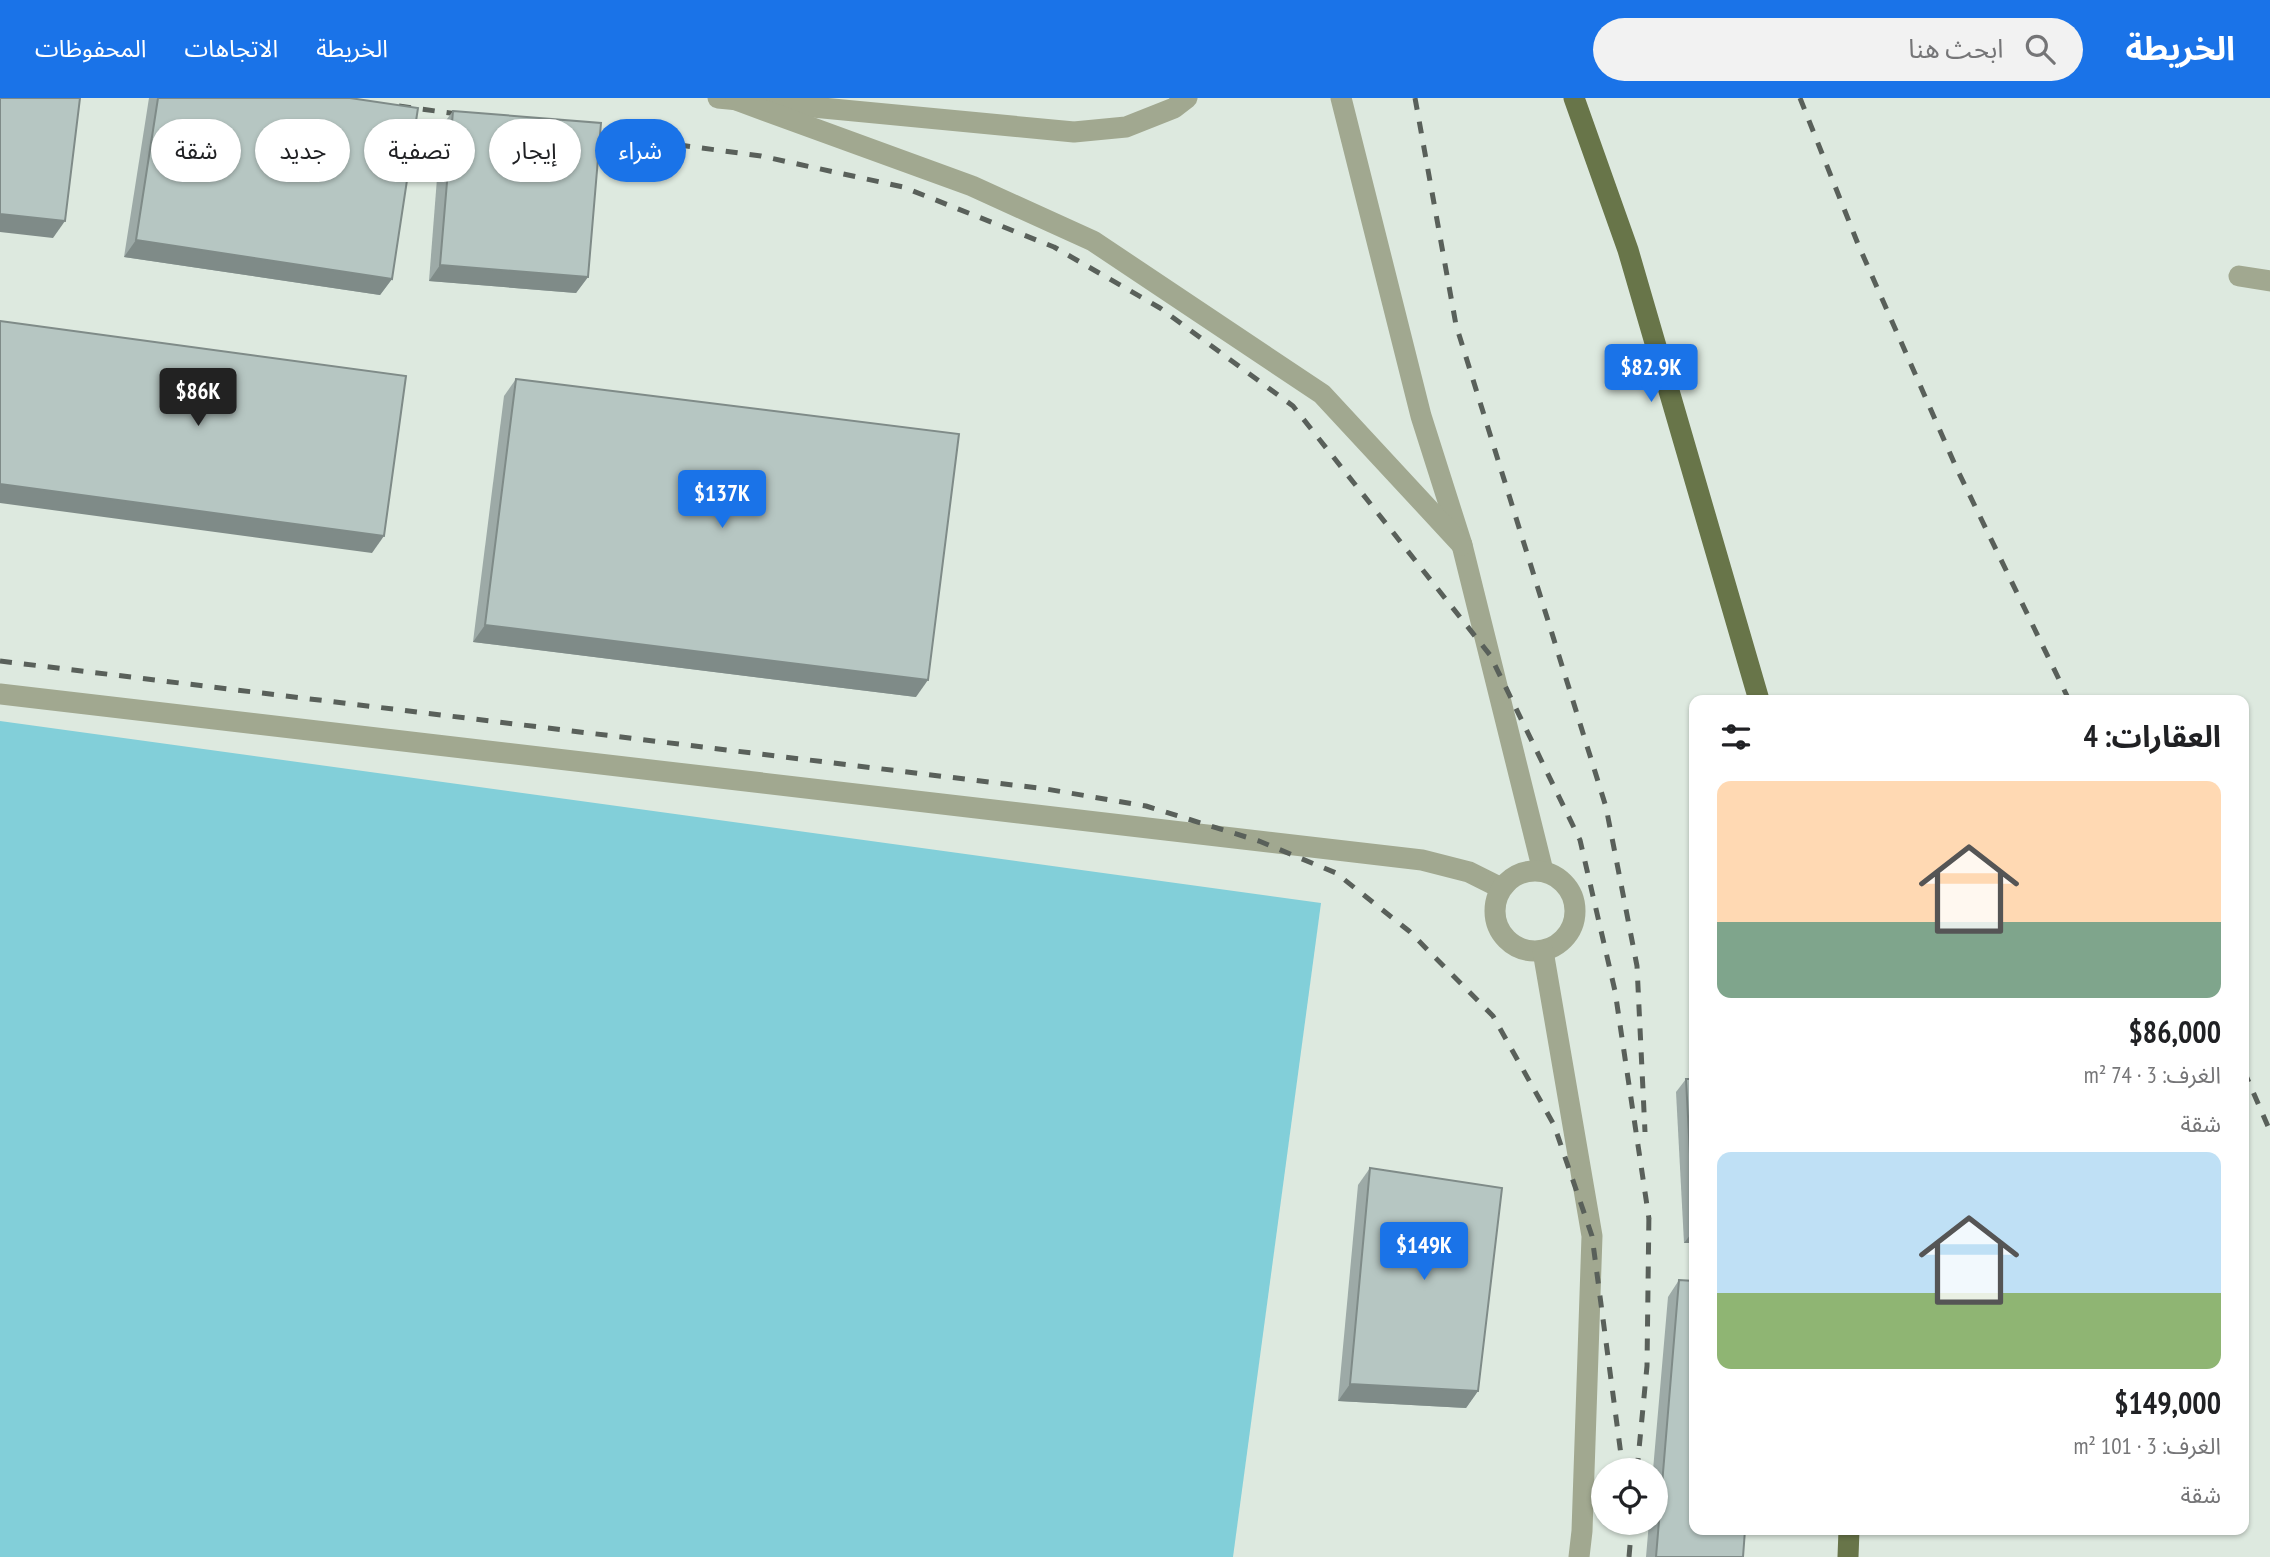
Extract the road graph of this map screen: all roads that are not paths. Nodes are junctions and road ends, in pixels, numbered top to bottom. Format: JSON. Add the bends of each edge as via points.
{"nodes":[{"id":1,"x":1188,"y":98,"type":"edge"},
{"id":2,"x":1341,"y":98,"type":"edge"},
{"id":3,"x":1574,"y":98,"type":"edge"},
{"id":4,"x":727,"y":99,"type":"edge"},
{"id":5,"x":2239,"y":276,"type":"dead end"},
{"id":6,"x":2270,"y":281,"type":"edge"},
{"id":7,"x":1462,"y":545,"type":"junction"},
{"id":8,"x":0,"y":694,"type":"edge"},
{"id":9,"x":1758,"y":695,"type":"edge"},
{"id":10,"x":1543,"y":871,"type":"junction"},
{"id":11,"x":1502,"y":888,"type":"junction"},
{"id":12,"x":1543,"y":951,"type":"junction"},
{"id":13,"x":1849,"y":1535,"type":"edge"},
{"id":14,"x":1579,"y":1557,"type":"edge"},
{"id":15,"x":1848,"y":1557,"type":"edge"}],
"edges":[{"from":1,"to":4,"type":"lane","via":[[1126,127],[1074,132]]},
{"from":2,"to":7,"type":"lane","via":[[1421,416]]},
{"from":3,"to":9,"type":"main road","via":[[1628,250]]},
{"from":4,"to":7,"type":"lane","via":[[972,186],[1094,242],[1322,394]]},
{"from":5,"to":6,"type":"lane"},
{"from":7,"to":10,"type":"lane"},
{"from":8,"to":11,"type":"lane","via":[[1422,860],[1469,872]]},
{"from":10,"to":11,"type":"lane","via":[[1513,876]]},
{"from":10,"to":12,"type":"lane","via":[[1569,888],[1575,919],[1558,945]]},
{"from":11,"to":12,"type":"lane","via":[[1495,919],[1501,933],[1527,951]]},
{"from":12,"to":14,"type":"lane","via":[[1592,1236]]},
{"from":13,"to":15,"type":"main road"}]}
